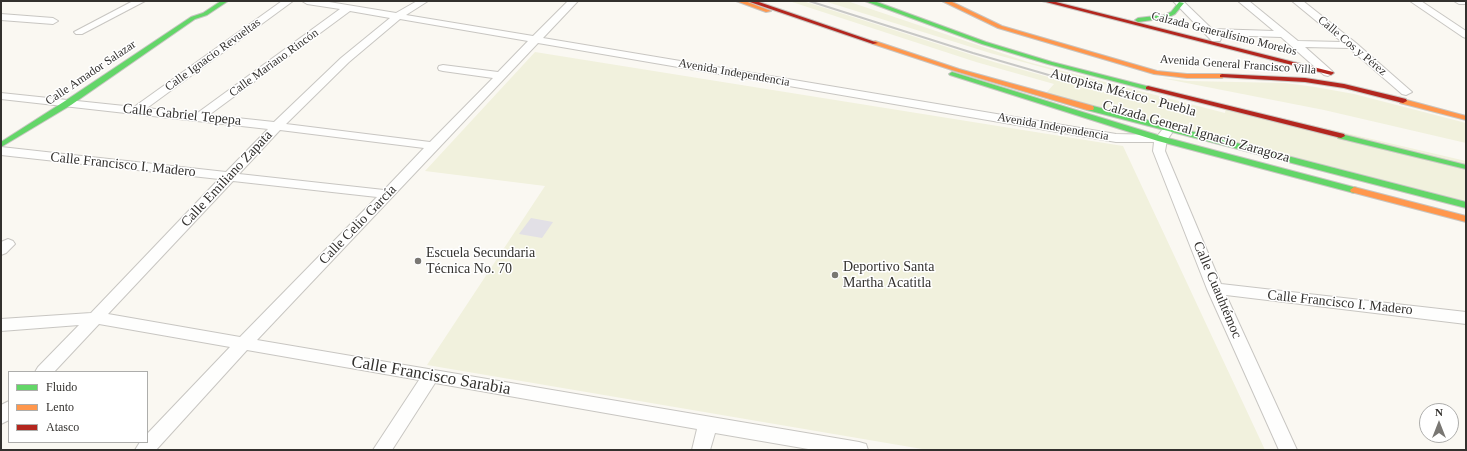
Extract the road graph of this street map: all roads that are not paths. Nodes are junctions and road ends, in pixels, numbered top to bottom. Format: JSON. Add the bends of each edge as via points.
{"nodes":[{"id":1,"x":140,"y":1,"type":"edge"},
{"id":2,"x":212,"y":1,"type":"edge"},
{"id":3,"x":225,"y":1,"type":"edge"},
{"id":4,"x":288,"y":1,"type":"edge"},
{"id":5,"x":307,"y":1,"type":"edge"},
{"id":6,"x":423,"y":1,"type":"edge"},
{"id":7,"x":573,"y":1,"type":"edge"},
{"id":8,"x":739,"y":1,"type":"edge"},
{"id":9,"x":750,"y":1,"type":"edge"},
{"id":10,"x":778,"y":1,"type":"edge"},
{"id":11,"x":868,"y":1,"type":"edge"},
{"id":12,"x":874,"y":1,"type":"edge"},
{"id":13,"x":945,"y":1,"type":"edge"},
{"id":14,"x":1045,"y":1,"type":"edge"},
{"id":15,"x":1243,"y":1,"type":"edge"},
{"id":16,"x":1297,"y":1,"type":"edge"},
{"id":17,"x":1415,"y":1,"type":"edge"},
{"id":18,"x":1459,"y":1,"type":"edge"},
{"id":19,"x":1466,"y":1,"type":"edge"},
{"id":20,"x":1179,"y":2,"type":"edge"},
{"id":21,"x":975,"y":5,"type":"dead end"},
{"id":22,"x":348,"y":8,"type":"junction"},
{"id":23,"x":398,"y":16,"type":"junction"},
{"id":24,"x":1,"y":17,"type":"edge"},
{"id":25,"x":193,"y":18,"type":"junction"},
{"id":26,"x":1123,"y":20,"type":"junction"},
{"id":27,"x":53,"y":21,"type":"dead end"},
{"id":28,"x":79,"y":32,"type":"dead end"},
{"id":29,"x":1209,"y":32,"type":"junction"},
{"id":30,"x":1022,"y":34,"type":"junction"},
{"id":31,"x":1284,"y":34,"type":"junction"},
{"id":32,"x":1466,"y":35,"type":"edge"},
{"id":33,"x":538,"y":39,"type":"junction"},
{"id":34,"x":1296,"y":44,"type":"junction"},
{"id":35,"x":1352,"y":45,"type":"junction"},
{"id":36,"x":1222,"y":46,"type":"junction"},
{"id":37,"x":1127,"y":65,"type":"junction"},
{"id":38,"x":443,"y":68,"type":"dead end"},
{"id":39,"x":1120,"y":73,"type":"junction"},
{"id":40,"x":1328,"y":73,"type":"junction"},
{"id":41,"x":502,"y":76,"type":"junction"},
{"id":42,"x":1406,"y":92,"type":"junction"},
{"id":43,"x":1,"y":96,"type":"edge"},
{"id":44,"x":1421,"y":96,"type":"dead end"},
{"id":45,"x":1233,"y":100,"type":"dead end"},
{"id":46,"x":68,"y":103,"type":"junction"},
{"id":47,"x":137,"y":110,"type":"junction"},
{"id":48,"x":199,"y":117,"type":"junction"},
{"id":49,"x":1466,"y":118,"type":"edge"},
{"id":50,"x":276,"y":126,"type":"junction"},
{"id":51,"x":1165,"y":134,"type":"junction"},
{"id":52,"x":1,"y":145,"type":"edge"},
{"id":53,"x":434,"y":146,"type":"junction"},
{"id":54,"x":1,"y":151,"type":"edge"},
{"id":55,"x":1466,"y":167,"type":"edge"},
{"id":56,"x":1383,"y":174,"type":"dead end"},
{"id":57,"x":228,"y":177,"type":"junction"},
{"id":58,"x":388,"y":194,"type":"junction"},
{"id":59,"x":1466,"y":205,"type":"edge"},
{"id":60,"x":1466,"y":219,"type":"edge"},
{"id":61,"x":1215,"y":289,"type":"junction"},
{"id":62,"x":96,"y":318,"type":"junction"},
{"id":63,"x":1466,"y":318,"type":"edge"},
{"id":64,"x":1,"y":324,"type":"edge"},
{"id":65,"x":243,"y":344,"type":"junction"},
{"id":66,"x":45,"y":371,"type":"edge"},
{"id":67,"x":431,"y":376,"type":"junction"},
{"id":68,"x":8,"y":409,"type":"edge"},
{"id":69,"x":1,"y":417,"type":"edge"},
{"id":70,"x":708,"y":424,"type":"junction"},
{"id":71,"x":144,"y":450,"type":"edge"},
{"id":72,"x":382,"y":450,"type":"edge"},
{"id":73,"x":701,"y":450,"type":"edge"},
{"id":74,"x":859,"y":450,"type":"edge"},
{"id":75,"x":1288,"y":450,"type":"edge"}],
"edges":[{"from":1,"to":28,"type":"street"},
{"from":2,"to":25,"type":"main road","name":"Calle Amador Salazar","via":[[193,14]]},
{"from":3,"to":25,"type":"main road","name":"Calle Amador Salazar","via":[[205,14]]},
{"from":4,"to":47,"type":"street","name":"Calle Ignacio Revueltas"},
{"from":5,"to":22,"type":"street","name":"Avenida Independencia"},
{"from":6,"to":23,"type":"street","name":"Calle Emiliano Zapata"},
{"from":7,"to":33,"type":"street","name":"Calle Celio García"},
{"from":8,"to":51,"type":"main road","name":"Calzada General Ignacio Zaragoza","via":[[938,69]]},
{"from":9,"to":51,"type":"main road","name":"Calzada General Ignacio Zaragoza","via":[[957,70]]},
{"from":10,"to":56,"type":"main road","name":"Autopista México - Puebla","via":[[966,64],[1161,118]]},
{"from":11,"to":55,"type":"main road","name":"Autopista México - Puebla","via":[[977,41],[1050,62]]},
{"from":12,"to":39,"type":"main road"},
{"from":13,"to":30,"type":"main road","name":"Avenida General Francisco Villa","via":[[1000,27]]},
{"from":14,"to":26,"type":"main road","name":"Calzada Generalísimo Morelos"},
{"from":15,"to":31,"type":"street"},
{"from":16,"to":35,"type":"street","name":"Calle Cos y Pérez"},
{"from":17,"to":32,"type":"street"},
{"from":18,"to":19,"type":"street"},
{"from":20,"to":26,"type":"main road","via":[[1173,12],[1165,17]]},
{"from":20,"to":29,"type":"street"},
{"from":21,"to":30,"type":"main road"},
{"from":22,"to":23,"type":"street","name":"Avenida Independencia"},
{"from":22,"to":48,"type":"street","name":"Calle Mariano Rincón"},
{"from":23,"to":33,"type":"street","name":"Avenida Independencia"},
{"from":23,"to":50,"type":"street","name":"Calle Emiliano Zapata","via":[[345,60]]},
{"from":24,"to":27,"type":"street"},
{"from":25,"to":46,"type":"main road","name":"Calle Amador Salazar"},
{"from":26,"to":36,"type":"main road","name":"Calzada Generalísimo Morelos"},
{"from":29,"to":31,"type":"street"},
{"from":29,"to":36,"type":"street"},
{"from":30,"to":37,"type":"main road","name":"Avenida General Francisco Villa"},
{"from":31,"to":34,"type":"street"},
{"from":33,"to":41,"type":"street","name":"Calle Celio García"},
{"from":33,"to":51,"type":"street","name":"Avenida Independencia","via":[[1116,138]]},
{"from":34,"to":35,"type":"street"},
{"from":34,"to":40,"type":"street"},
{"from":35,"to":42,"type":"street","name":"Calle Cos y Pérez"},
{"from":36,"to":40,"type":"main road","name":"Calzada Generalísimo Morelos"},
{"from":37,"to":39,"type":"main road"},
{"from":37,"to":49,"type":"main road","name":"Avenida General Francisco Villa","via":[[1168,75],[1273,77],[1322,83]]},
{"from":38,"to":41,"type":"street"},
{"from":39,"to":45,"type":"main road"},
{"from":40,"to":42,"type":"main road","name":"Calzada Generalísimo Morelos"},
{"from":41,"to":53,"type":"street","name":"Calle Celio García"},
{"from":42,"to":44,"type":"main road","name":"Calzada Generalísimo Morelos"},
{"from":43,"to":46,"type":"street","name":"Calle Gabriel Tepepa"},
{"from":46,"to":47,"type":"street","name":"Calle Gabriel Tepepa"},
{"from":46,"to":52,"type":"main road","name":"Calle Amador Salazar"},
{"from":47,"to":48,"type":"street","name":"Calle Gabriel Tepepa"},
{"from":48,"to":50,"type":"street","name":"Calle Gabriel Tepepa"},
{"from":50,"to":53,"type":"street","name":"Calle Gabriel Tepepa"},
{"from":50,"to":57,"type":"street","name":"Calle Emiliano Zapata"},
{"from":51,"to":59,"type":"main road","name":"Calzada General Ignacio Zaragoza"},
{"from":51,"to":60,"type":"main road","name":"Calzada General Ignacio Zaragoza"},
{"from":51,"to":61,"type":"street","name":"Calle Cuauhtémoc","via":[[1159,151]]},
{"from":53,"to":58,"type":"street","name":"Calle Celio García"},
{"from":54,"to":57,"type":"street","name":"Calle Francisco I. Madero"},
{"from":57,"to":58,"type":"street","name":"Calle Francisco I. Madero"},
{"from":57,"to":62,"type":"street","name":"Calle Emiliano Zapata"},
{"from":58,"to":65,"type":"street","name":"Calle Celio García"},
{"from":61,"to":63,"type":"street","name":"Calle Francisco I. Madero"},
{"from":61,"to":75,"type":"street","name":"Calle Cuauhtémoc"},
{"from":62,"to":64,"type":"street","name":"Calle Francisco Sarabia"},
{"from":62,"to":65,"type":"street","name":"Calle Francisco Sarabia"},
{"from":62,"to":66,"type":"street","name":"Calle Emiliano Zapata"},
{"from":65,"to":67,"type":"street","name":"Calle Francisco Sarabia"},
{"from":65,"to":71,"type":"street","name":"Calle Celio García"},
{"from":67,"to":70,"type":"street","name":"Calle Francisco Sarabia"},
{"from":67,"to":72,"type":"street"},
{"from":68,"to":69,"type":"street"},
{"from":70,"to":73,"type":"street"},
{"from":70,"to":74,"type":"street","name":"Calle Francisco Sarabia"}]}
